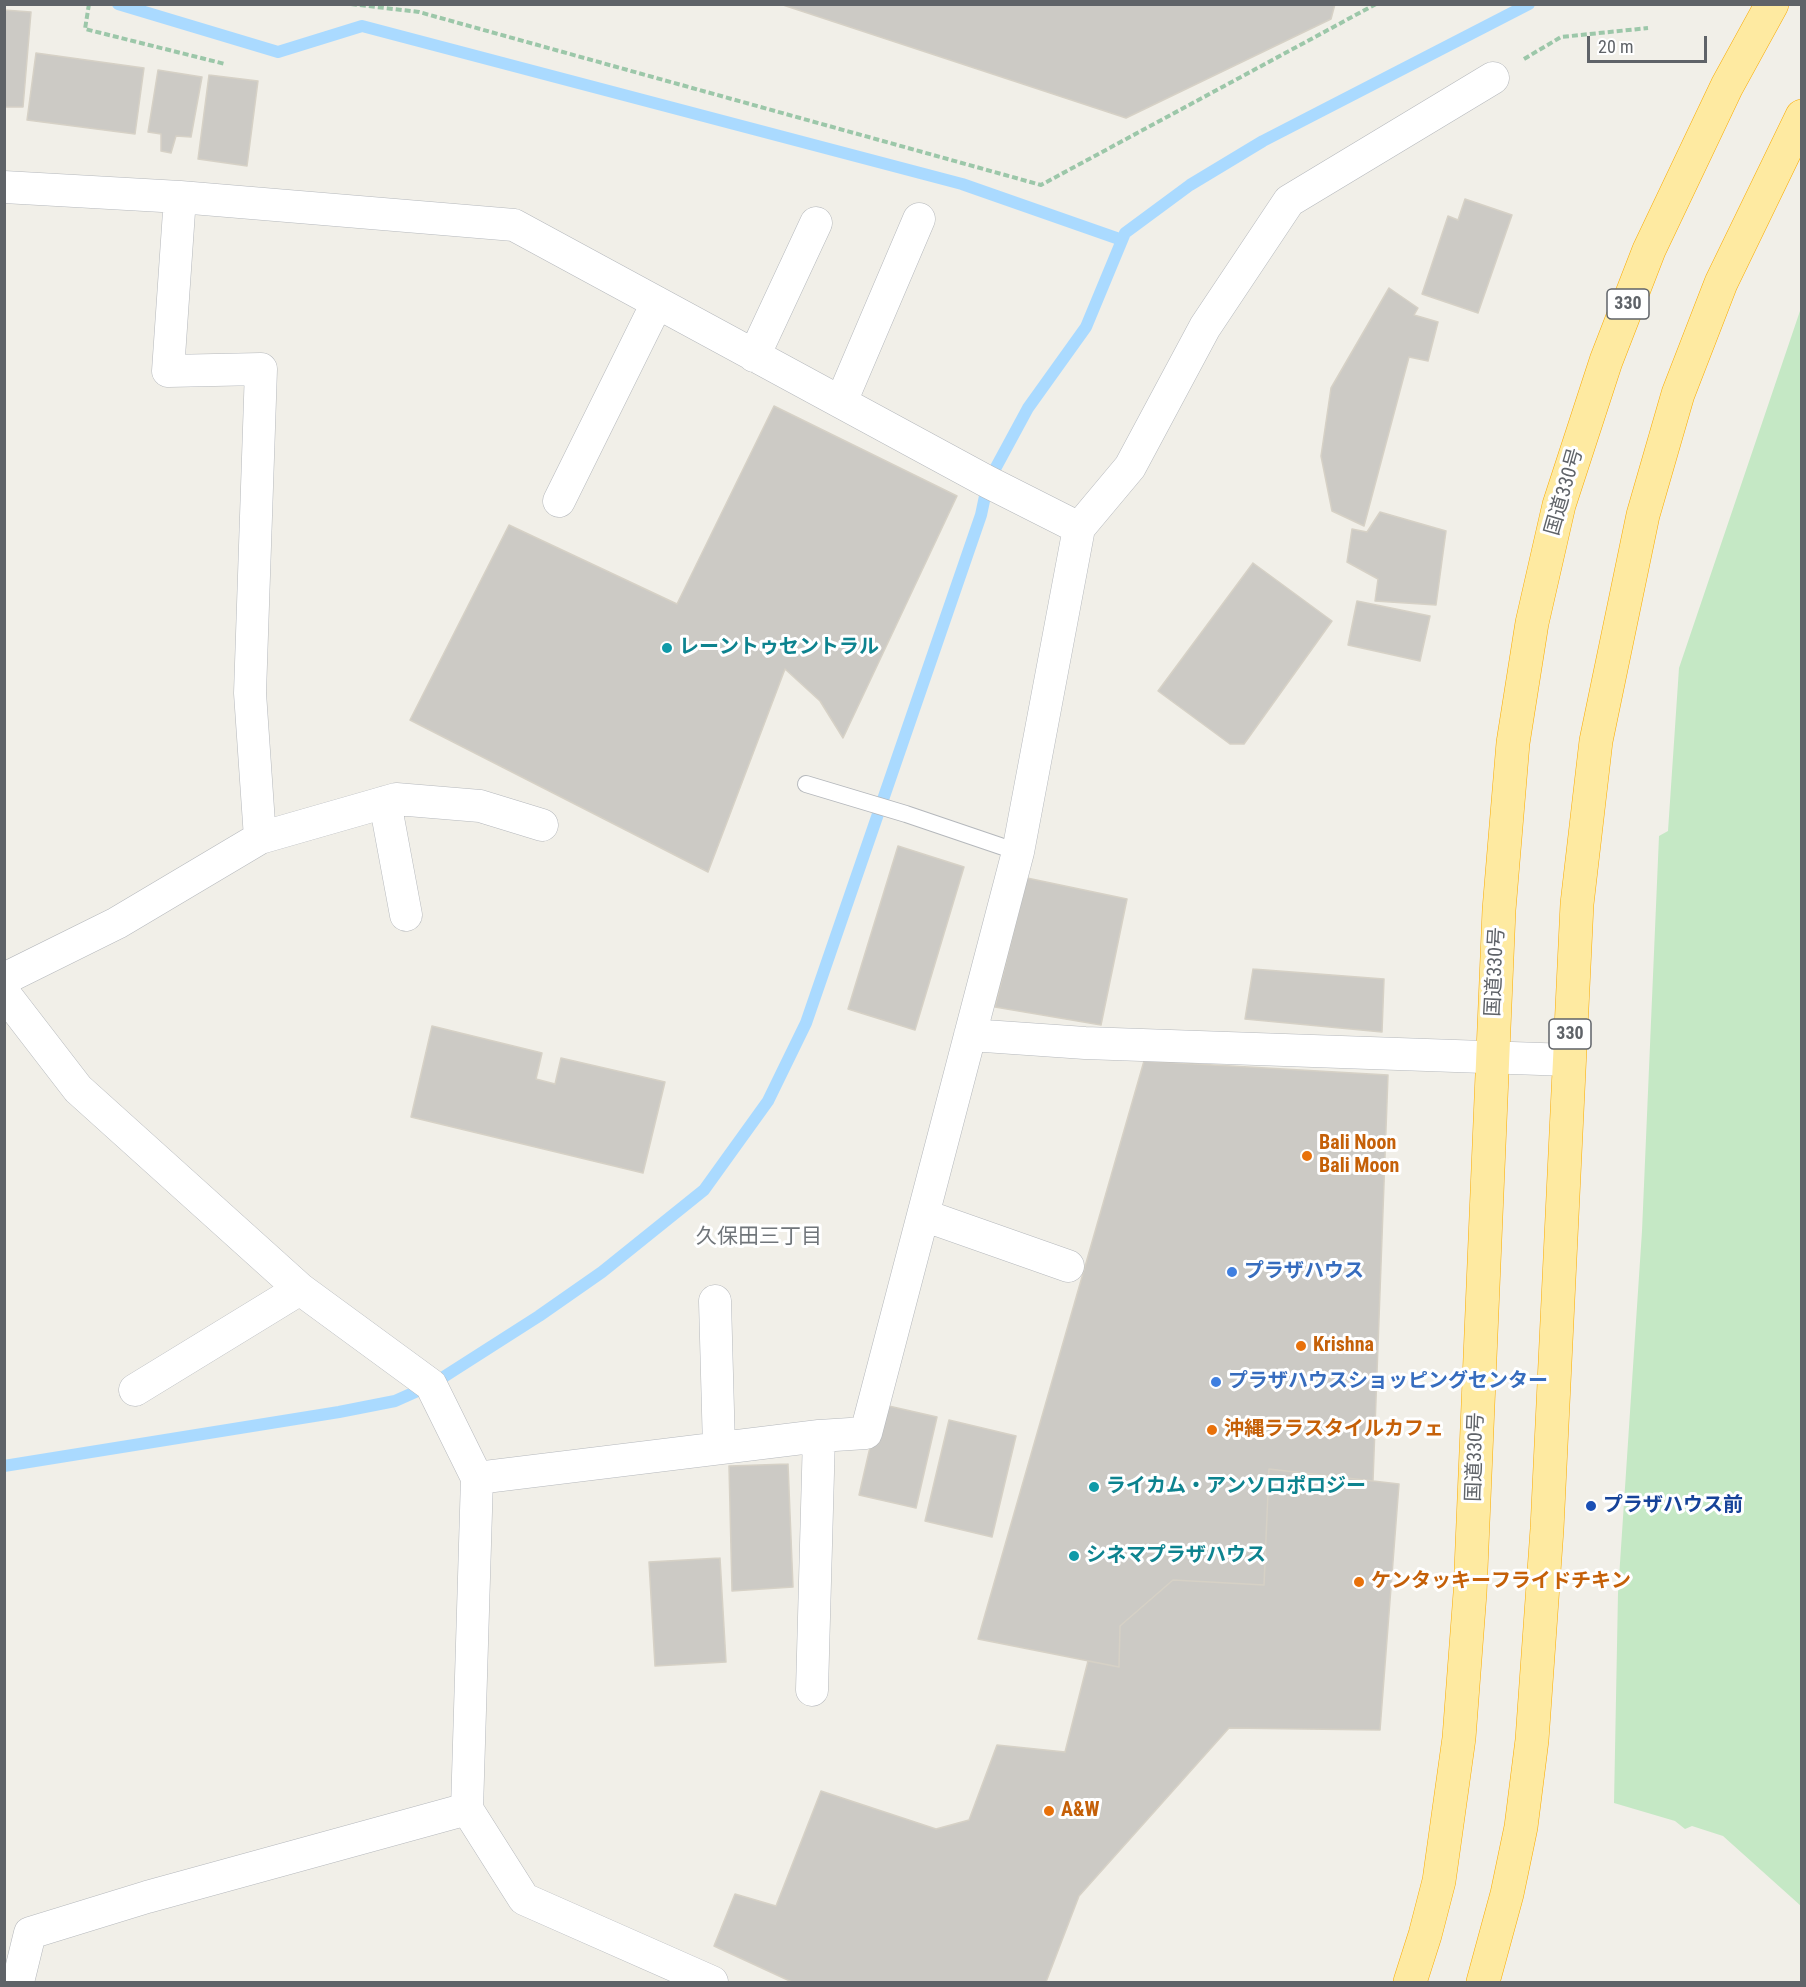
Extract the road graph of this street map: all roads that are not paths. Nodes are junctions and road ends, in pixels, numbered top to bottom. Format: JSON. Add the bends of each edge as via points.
{"nodes":[{"id":1,"x":1772,"y":4,"type":"edge"},
{"id":2,"x":1492,"y":78,"type":"road end"},
{"id":3,"x":1802,"y":116,"type":"edge"},
{"id":4,"x":4,"y":187,"type":"edge"},
{"id":5,"x":180,"y":197,"type":"junction"},
{"id":6,"x":919,"y":219,"type":"dead end"},
{"id":7,"x":816,"y":223,"type":"dead end"},
{"id":8,"x":657,"y":303,"type":"junction"},
{"id":9,"x":754,"y":356,"type":"junction"},
{"id":10,"x":841,"y":402,"type":"junction"},
{"id":11,"x":559,"y":501,"type":"dead end"},
{"id":12,"x":1079,"y":528,"type":"junction"},
{"id":13,"x":806,"y":784,"type":"dead end"},
{"id":14,"x":385,"y":802,"type":"junction"},
{"id":15,"x":542,"y":825,"type":"dead end"},
{"id":16,"x":260,"y":837,"type":"junction"},
{"id":17,"x":1018,"y":852,"type":"junction"},
{"id":18,"x":406,"y":915,"type":"dead end"},
{"id":19,"x":4,"y":979,"type":"edge"},
{"id":20,"x":4,"y":993,"type":"edge"},
{"id":21,"x":970,"y":1035,"type":"junction"},
{"id":22,"x":1492,"y":1059,"type":"junction"},
{"id":23,"x":1569,"y":1060,"type":"junction"},
{"id":24,"x":922,"y":1215,"type":"junction"},
{"id":25,"x":1068,"y":1266,"type":"dead end"},
{"id":26,"x":300,"y":1289,"type":"junction"},
{"id":27,"x":715,"y":1301,"type":"dead end"},
{"id":28,"x":135,"y":1390,"type":"dead end"},
{"id":29,"x":819,"y":1436,"type":"junction"},
{"id":30,"x":719,"y":1448,"type":"junction"},
{"id":31,"x":477,"y":1478,"type":"junction"},
{"id":32,"x":812,"y":1690,"type":"dead end"},
{"id":33,"x":467,"y":1809,"type":"junction"},
{"id":34,"x":18,"y":1983,"type":"edge"},
{"id":35,"x":712,"y":1983,"type":"edge"},
{"id":36,"x":1410,"y":1983,"type":"edge"},
{"id":37,"x":1483,"y":1983,"type":"edge"}],
"edges":[{"from":1,"to":22,"type":"highway","name":"国道330号","number":"330","via":[[1727,86],[1649,250],[1606,361],[1559,505],[1532,623],[1513,743]]},
{"from":2,"to":12,"type":"street","via":[[1289,201],[1205,327],[1130,467]]},
{"from":3,"to":23,"type":"highway","number":"330","via":[[1721,283],[1678,393],[1643,515],[1596,741],[1577,904]]},
{"from":4,"to":5,"type":"street"},
{"from":5,"to":8,"type":"street","via":[[514,225]]},
{"from":5,"to":16,"type":"street","via":[[168,371],[261,369],[250,693]]},
{"from":6,"to":10,"type":"street"},
{"from":7,"to":9,"type":"street"},
{"from":8,"to":9,"type":"street"},
{"from":8,"to":11,"type":"street"},
{"from":9,"to":10,"type":"street"},
{"from":10,"to":12,"type":"street"},
{"from":12,"to":17,"type":"street"},
{"from":13,"to":17,"type":"lane"},
{"from":14,"to":15,"type":"street","via":[[396,799],[480,806]]},
{"from":14,"to":16,"type":"street"},
{"from":14,"to":18,"type":"street"},
{"from":16,"to":19,"type":"street","via":[[117,923]]},
{"from":17,"to":21,"type":"street"},
{"from":20,"to":26,"type":"street","via":[[78,1089]]},
{"from":21,"to":22,"type":"street","via":[[1085,1044]]},
{"from":21,"to":24,"type":"street"},
{"from":22,"to":23,"type":"street"},
{"from":22,"to":36,"type":"highway","name":"国道330号","number":"330","via":[[1470,1593],[1460,1738],[1438,1881]]},
{"from":23,"to":37,"type":"highway","number":"330","via":[[1547,1529],[1532,1740],[1507,1894]]},
{"from":24,"to":25,"type":"street"},
{"from":24,"to":29,"type":"street","via":[[866,1433]]},
{"from":26,"to":28,"type":"street"},
{"from":26,"to":31,"type":"street","via":[[432,1385]]},
{"from":27,"to":30,"type":"street"},
{"from":29,"to":30,"type":"street"},
{"from":29,"to":32,"type":"street"},
{"from":30,"to":31,"type":"street"},
{"from":31,"to":33,"type":"street"},
{"from":33,"to":34,"type":"street","via":[[30,1933]]},
{"from":33,"to":35,"type":"street","via":[[524,1899]]}]}
